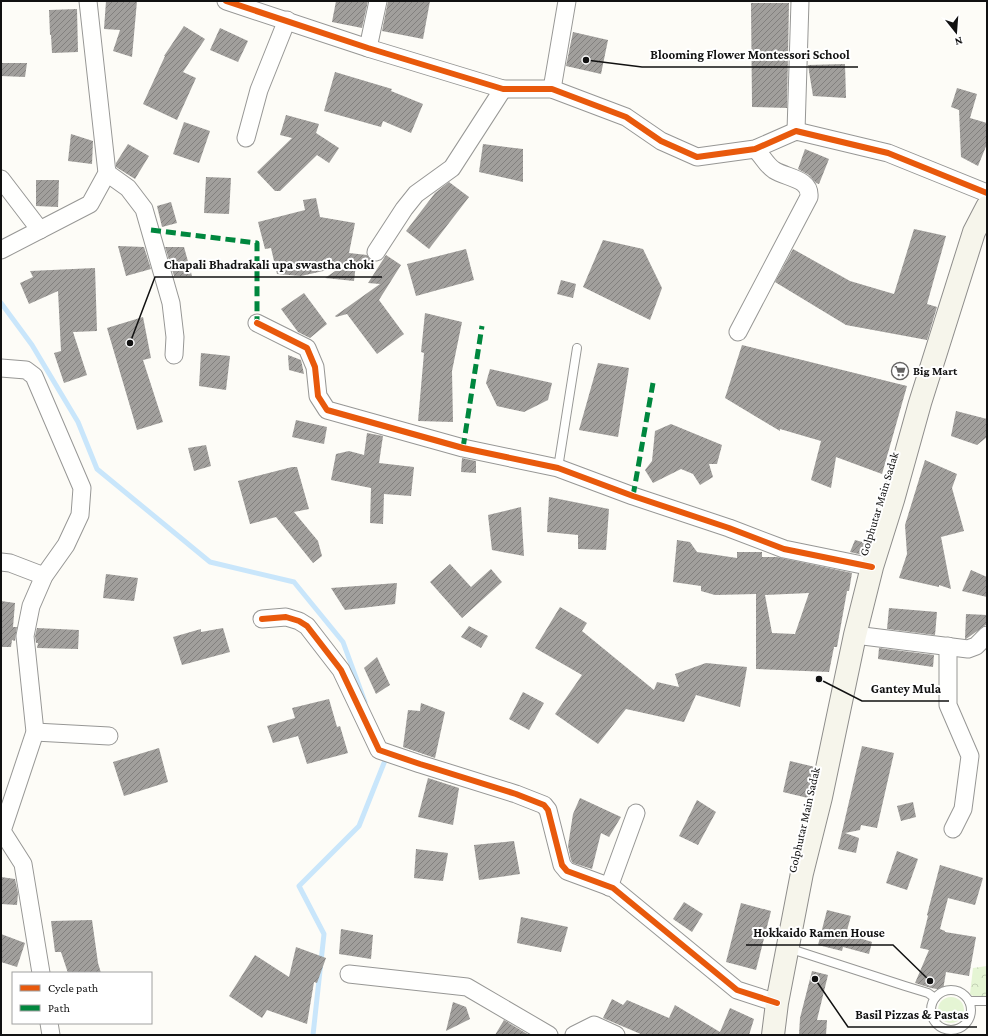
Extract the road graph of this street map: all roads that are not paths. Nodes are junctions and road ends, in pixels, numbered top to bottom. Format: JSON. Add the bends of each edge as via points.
{"nodes":[{"id":1,"x":88,"y":1,"type":"edge"},
{"id":2,"x":378,"y":1,"type":"edge"},
{"id":3,"x":567,"y":1,"type":"edge"},
{"id":4,"x":800,"y":1,"type":"edge"},
{"id":5,"x":236,"y":2,"type":"edge"},
{"id":6,"x":287,"y":20,"type":"junction"},
{"id":7,"x":368,"y":48,"type":"junction"},
{"id":8,"x":503,"y":88,"type":"junction"},
{"id":9,"x":552,"y":89,"type":"junction"},
{"id":10,"x":796,"y":131,"type":"junction"},
{"id":11,"x":246,"y":138,"type":"dead end"},
{"id":12,"x":755,"y":149,"type":"junction"},
{"id":13,"x":107,"y":173,"type":"junction"},
{"id":14,"x":1,"y":179,"type":"edge"},
{"id":15,"x":987,"y":193,"type":"edge"},
{"id":16,"x":987,"y":207,"type":"edge"},
{"id":17,"x":40,"y":230,"type":"junction"},
{"id":18,"x":1,"y":250,"type":"edge"},
{"id":19,"x":376,"y":252,"type":"dead end"},
{"id":20,"x":257,"y":323,"type":"dead end"},
{"id":21,"x":738,"y":332,"type":"dead end"},
{"id":22,"x":577,"y":348,"type":"dead end"},
{"id":23,"x":174,"y":355,"type":"dead end"},
{"id":24,"x":1,"y":368,"type":"edge"},
{"id":25,"x":558,"y":468,"type":"junction"},
{"id":26,"x":1,"y":562,"type":"edge"},
{"id":27,"x":872,"y":568,"type":"junction"},
{"id":28,"x":44,"y":576,"type":"junction"},
{"id":29,"x":262,"y":619,"type":"dead end"},
{"id":30,"x":855,"y":635,"type":"junction"},
{"id":31,"x":987,"y":636,"type":"edge"},
{"id":32,"x":948,"y":646,"type":"junction"},
{"id":33,"x":35,"y":732,"type":"junction"},
{"id":34,"x":109,"y":736,"type":"dead end"},
{"id":35,"x":636,"y":813,"type":"dead end"},
{"id":36,"x":953,"y":829,"type":"dead end"},
{"id":37,"x":609,"y":887,"type":"junction"},
{"id":38,"x":789,"y":940,"type":"junction"},
{"id":39,"x":41,"y":972,"type":"edge"},
{"id":40,"x":349,"y":974,"type":"dead end"},
{"id":41,"x":935,"y":998,"type":"junction"},
{"id":42,"x":969,"y":1001,"type":"junction"},
{"id":43,"x":987,"y":1001,"type":"edge"},
{"id":44,"x":776,"y":1003,"type":"junction"},
{"id":45,"x":49,"y":1024,"type":"edge"},
{"id":46,"x":51,"y":1035,"type":"edge"},
{"id":47,"x":549,"y":1035,"type":"edge"},
{"id":48,"x":574,"y":1035,"type":"edge"},
{"id":49,"x":616,"y":1035,"type":"edge"},
{"id":50,"x":773,"y":1035,"type":"edge"}],
"edges":[{"from":1,"to":13,"type":"street"},
{"from":2,"to":7,"type":"street"},
{"from":3,"to":9,"type":"street"},
{"from":4,"to":10,"type":"street"},
{"from":5,"to":6,"type":"street"},
{"from":6,"to":7,"type":"street"},
{"from":6,"to":11,"type":"street","via":[[259,90]]},
{"from":7,"to":8,"type":"street"},
{"from":8,"to":9,"type":"street"},
{"from":8,"to":19,"type":"street","via":[[452,168],[416,194]]},
{"from":9,"to":12,"type":"street","via":[[626,116],[661,141],[697,157]]},
{"from":10,"to":12,"type":"street"},
{"from":10,"to":15,"type":"street","via":[[888,153]]},
{"from":12,"to":21,"type":"street","via":[[773,170],[807,186],[809,198]]},
{"from":13,"to":17,"type":"street","via":[[90,204]]},
{"from":13,"to":23,"type":"street","via":[[128,188],[144,209],[171,303],[175,337]]},
{"from":14,"to":17,"type":"street"},
{"from":16,"to":27,"type":"main road","name":"Golphutar Main Sadak","via":[[974,232]]},
{"from":17,"to":18,"type":"street"},
{"from":20,"to":25,"type":"street","via":[[307,348],[315,367],[318,396],[326,410],[463,448]]},
{"from":22,"to":25,"type":"lane"},
{"from":24,"to":28,"type":"street","via":[[26,370],[34,376],[82,488],[80,515],[66,545]]},
{"from":25,"to":27,"type":"street","via":[[730,528],[784,550]]},
{"from":26,"to":28,"type":"street"},
{"from":27,"to":30,"type":"main road","name":"Golphutar Main Sadak"},
{"from":28,"to":33,"type":"street","via":[[31,606],[25,636]]},
{"from":29,"to":37,"type":"street","via":[[286,617],[307,626],[341,670],[379,750],[544,805],[548,810],[562,865],[567,871]]},
{"from":30,"to":32,"type":"street"},
{"from":30,"to":38,"type":"main road","name":"Golphutar Main Sadak","via":[[822,797],[802,872]]},
{"from":31,"to":32,"type":"street","via":[[976,646],[968,649]]},
{"from":32,"to":36,"type":"street","via":[[948,705],[970,756],[963,809]]},
{"from":33,"to":34,"type":"street"},
{"from":33,"to":39,"type":"street","via":[[2,831],[23,864]]},
{"from":35,"to":37,"type":"street"},
{"from":37,"to":44,"type":"street","via":[[737,990]]},
{"from":38,"to":41,"type":"lane","via":[[928,993]]},
{"from":38,"to":44,"type":"main road","name":"Golphutar Main Sadak"},
{"from":40,"to":47,"type":"street","via":[[467,986]]},
{"from":41,"to":42,"type":"lane","via":[[953,990]]},
{"from":41,"to":42,"type":"lane","via":[[932,1004],[932,1017],[946,1029],[953,1030],[968,1020],[971,1007]]},
{"from":42,"to":43,"type":"lane"},
{"from":44,"to":50,"type":"main road","name":"Golphutar Main Sadak"},
{"from":45,"to":46,"type":"street"},
{"from":48,"to":49,"type":"street","via":[[594,1025]]}]}
